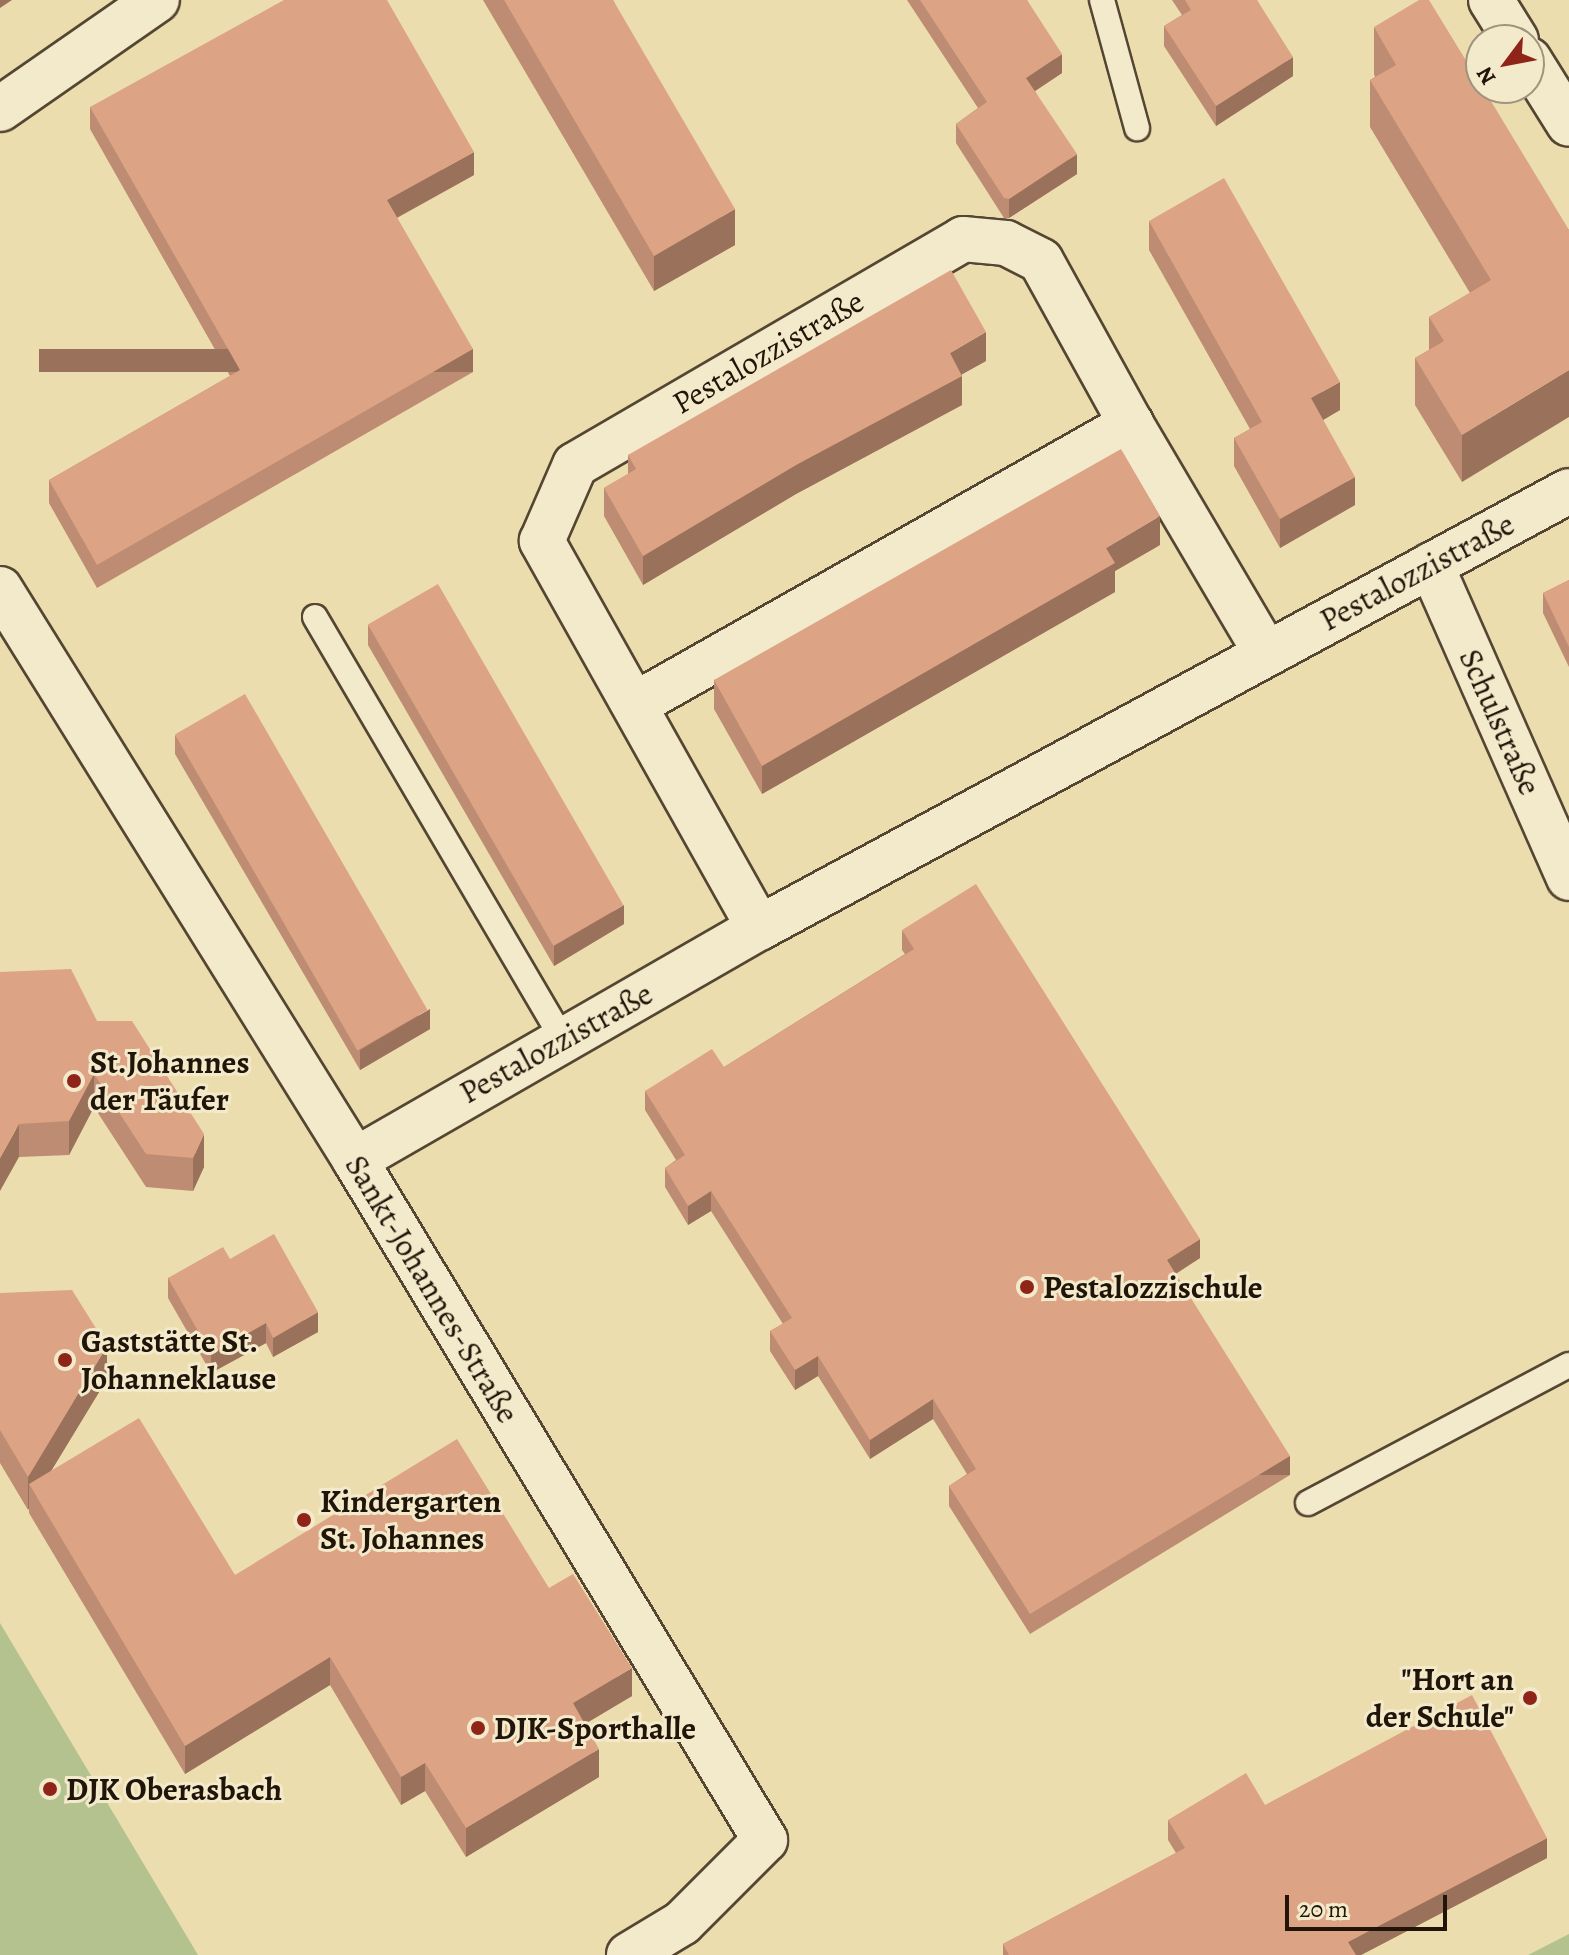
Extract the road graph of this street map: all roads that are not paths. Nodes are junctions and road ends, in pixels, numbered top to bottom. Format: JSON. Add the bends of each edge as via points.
{"nodes":[{"id":1,"x":157,"y":0,"type":"edge"},
{"id":2,"x":1102,"y":0,"type":"edge"},
{"id":3,"x":1491,"y":0,"type":"edge"},
{"id":4,"x":1506,"y":24,"type":"edge"},
{"id":5,"x":1545,"y":86,"type":"edge"},
{"id":6,"x":0,"y":109,"type":"edge"},
{"id":7,"x":1569,"y":124,"type":"edge"},
{"id":8,"x":1137,"y":128,"type":"dead end"},
{"id":9,"x":1131,"y":424,"type":"junction"},
{"id":10,"x":1569,"y":491,"type":"edge"},
{"id":11,"x":1431,"y":565,"type":"junction"},
{"id":12,"x":0,"y":589,"type":"edge"},
{"id":13,"x":315,"y":617,"type":"dead end"},
{"id":14,"x":1266,"y":653,"type":"junction"},
{"id":15,"x":636,"y":704,"type":"junction"},
{"id":16,"x":1569,"y":878,"type":"edge"},
{"id":17,"x":759,"y":928,"type":"junction"},
{"id":18,"x":563,"y":1039,"type":"junction"},
{"id":19,"x":355,"y":1160,"type":"junction"},
{"id":20,"x":1569,"y":1365,"type":"edge"},
{"id":21,"x":1308,"y":1503,"type":"dead end"},
{"id":22,"x":629,"y":1955,"type":"edge"}],
"edges":[{"from":1,"to":6,"type":"street"},
{"from":2,"to":8,"type":"lane"},
{"from":3,"to":4,"type":"street"},
{"from":5,"to":7,"type":"street"},
{"from":9,"to":14,"type":"street","name":"Pestalozzistraße"},
{"from":9,"to":15,"type":"street"},
{"from":9,"to":15,"type":"street","name":"Pestalozzistraße","via":[[1041,261],[1006,243],[963,239],[918,264],[575,465],[542,541]]},
{"from":10,"to":11,"type":"street","name":"Pestalozzistraße"},
{"from":11,"to":14,"type":"street","name":"Pestalozzistraße"},
{"from":11,"to":16,"type":"street","name":"Schulstraße"},
{"from":12,"to":19,"type":"street","name":"Sankt-Johannes-Straße"},
{"from":13,"to":18,"type":"lane"},
{"from":14,"to":17,"type":"street","name":"Pestalozzistraße"},
{"from":15,"to":17,"type":"street","name":"Pestalozzistraße"},
{"from":17,"to":18,"type":"street","name":"Pestalozzistraße"},
{"from":18,"to":19,"type":"street","name":"Pestalozzistraße"},
{"from":19,"to":22,"type":"street","name":"Sankt-Johannes-Straße","via":[[765,1840],[682,1923]]},
{"from":20,"to":21,"type":"lane"}]}
